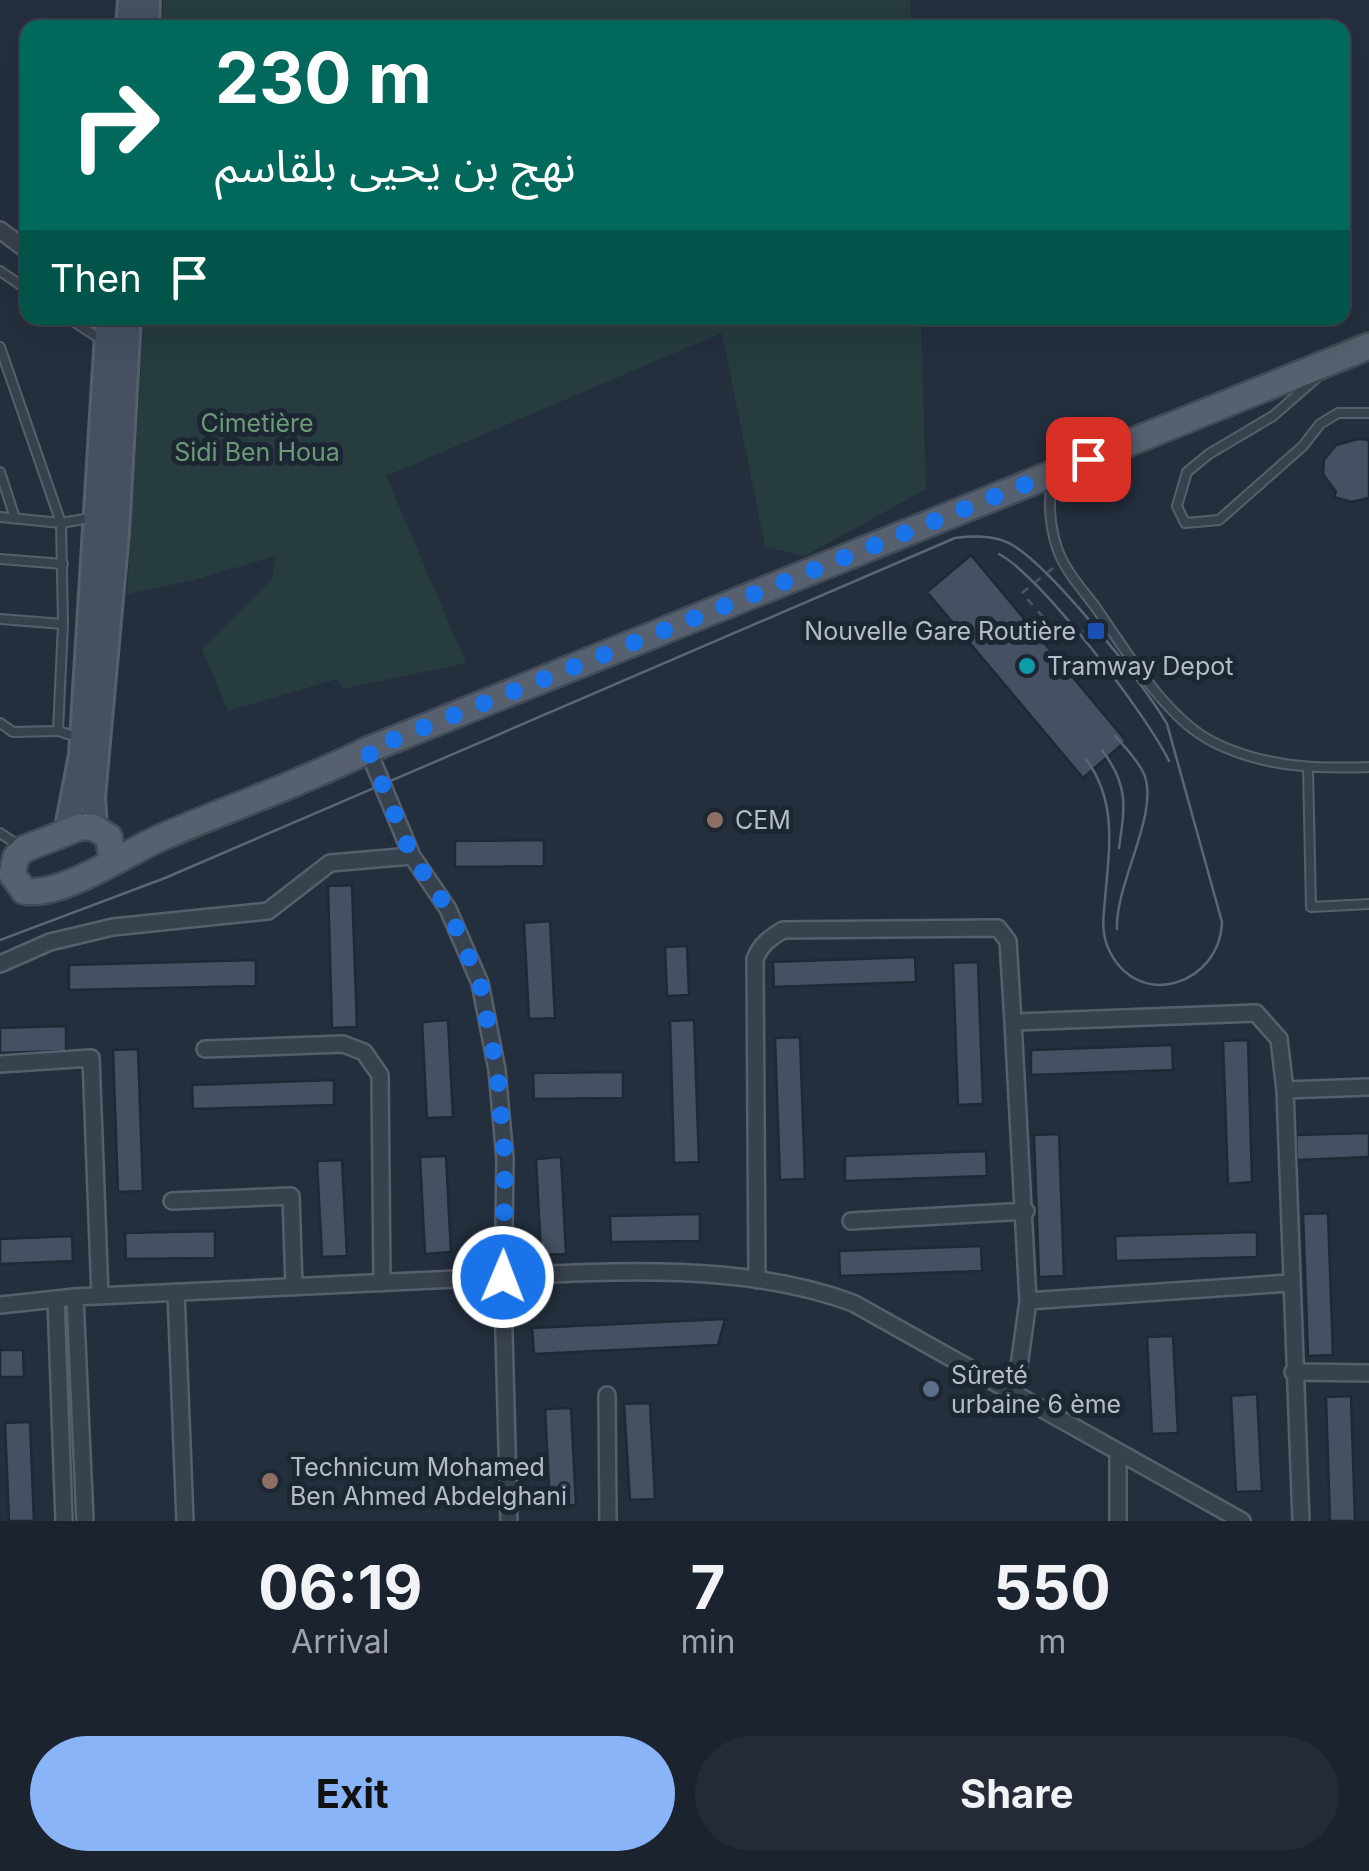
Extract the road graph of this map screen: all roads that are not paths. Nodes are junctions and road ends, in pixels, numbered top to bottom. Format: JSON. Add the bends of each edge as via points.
{"nodes":[{"id":1,"x":80,"y":325,"type":"edge"},
{"id":2,"x":110,"y":325,"type":"edge"},
{"id":3,"x":125,"y":325,"type":"edge"},
{"id":4,"x":1369,"y":346,"type":"edge"},
{"id":5,"x":0,"y":347,"type":"edge"},
{"id":6,"x":117,"y":347,"type":"junction"},
{"id":7,"x":1338,"y":358,"type":"junction"},
{"id":8,"x":1369,"y":413,"type":"edge"},
{"id":9,"x":0,"y":472,"type":"edge"},
{"id":10,"x":1052,"y":473,"type":"junction"},
{"id":11,"x":97,"y":512,"type":"junction"},
{"id":12,"x":0,"y":517,"type":"edge"},
{"id":13,"x":15,"y":518,"type":"junction"},
{"id":14,"x":62,"y":523,"type":"junction"},
{"id":15,"x":0,"y":559,"type":"edge"},
{"id":16,"x":63,"y":564,"type":"junction"},
{"id":17,"x":0,"y":618,"type":"edge"},
{"id":18,"x":63,"y":624,"type":"junction"},
{"id":19,"x":0,"y":724,"type":"edge"},
{"id":20,"x":58,"y":731,"type":"junction"},
{"id":21,"x":82,"y":738,"type":"junction"},
{"id":22,"x":368,"y":750,"type":"junction"},
{"id":23,"x":1369,"y":767,"type":"edge"},
{"id":24,"x":1308,"y":768,"type":"junction"},
{"id":25,"x":0,"y":832,"type":"edge"},
{"id":26,"x":66,"y":833,"type":"junction"},
{"id":27,"x":105,"y":842,"type":"junction"},
{"id":28,"x":412,"y":856,"type":"junction"},
{"id":29,"x":12,"y":878,"type":"edge"},
{"id":30,"x":1369,"y":904,"type":"edge"},
{"id":31,"x":0,"y":964,"type":"edge"},
{"id":32,"x":1013,"y":1022,"type":"junction"},
{"id":33,"x":204,"y":1049,"type":"dead end"},
{"id":34,"x":0,"y":1064,"type":"edge"},
{"id":35,"x":1369,"y":1087,"type":"edge"},
{"id":36,"x":1284,"y":1090,"type":"junction"},
{"id":37,"x":172,"y":1202,"type":"dead end"},
{"id":38,"x":1026,"y":1211,"type":"junction"},
{"id":39,"x":851,"y":1220,"type":"dead end"},
{"id":40,"x":503,"y":1277,"type":"junction"},
{"id":41,"x":757,"y":1280,"type":"junction"},
{"id":42,"x":382,"y":1283,"type":"junction"},
{"id":43,"x":1290,"y":1283,"type":"junction"},
{"id":44,"x":294,"y":1287,"type":"junction"},
{"id":45,"x":176,"y":1292,"type":"junction"},
{"id":46,"x":75,"y":1296,"type":"junction"},
{"id":47,"x":100,"y":1296,"type":"junction"},
{"id":48,"x":56,"y":1299,"type":"junction"},
{"id":49,"x":1028,"y":1301,"type":"junction"},
{"id":50,"x":0,"y":1305,"type":"edge"},
{"id":51,"x":1293,"y":1372,"type":"junction"},
{"id":52,"x":1369,"y":1373,"type":"edge"},
{"id":53,"x":607,"y":1395,"type":"dead end"},
{"id":54,"x":1015,"y":1395,"type":"junction"},
{"id":55,"x":1118,"y":1452,"type":"junction"},
{"id":56,"x":1215,"y":1514,"type":"edge"},
{"id":57,"x":64,"y":1521,"type":"edge"},
{"id":58,"x":84,"y":1521,"type":"edge"},
{"id":59,"x":184,"y":1521,"type":"edge"},
{"id":60,"x":509,"y":1521,"type":"edge"},
{"id":61,"x":608,"y":1521,"type":"edge"},
{"id":62,"x":1118,"y":1521,"type":"edge"},
{"id":63,"x":1242,"y":1521,"type":"edge"},
{"id":64,"x":1301,"y":1521,"type":"edge"}],
"edges":[{"from":1,"to":6,"type":"lane"},
{"from":2,"to":6,"type":"main road"},
{"from":3,"to":6,"type":"main road"},
{"from":4,"to":7,"type":"main road"},
{"from":5,"to":14,"type":"lane"},
{"from":6,"to":11,"type":"main road"},
{"from":6,"to":27,"type":"main road","via":[[117,532],[94,797]]},
{"from":7,"to":8,"type":"lane","via":[[1273,416],[1187,472],[1177,506],[1185,523],[1219,520],[1320,424],[1338,414]]},
{"from":7,"to":10,"type":"main road"},
{"from":9,"to":13,"type":"lane"},
{"from":10,"to":22,"type":"main road"},
{"from":10,"to":24,"type":"lane","via":[[1050,512],[1062,561],[1136,665],[1196,732],[1246,755]]},
{"from":11,"to":14,"type":"lane"},
{"from":11,"to":21,"type":"main road"},
{"from":12,"to":13,"type":"lane"},
{"from":13,"to":14,"type":"lane"},
{"from":14,"to":16,"type":"lane"},
{"from":15,"to":16,"type":"lane"},
{"from":16,"to":18,"type":"lane"},
{"from":17,"to":18,"type":"lane"},
{"from":18,"to":20,"type":"lane"},
{"from":19,"to":20,"type":"lane","via":[[13,732]]},
{"from":20,"to":21,"type":"lane"},
{"from":21,"to":26,"type":"main road"},
{"from":22,"to":27,"type":"main road","via":[[159,839]]},
{"from":22,"to":28,"type":"street"},
{"from":23,"to":24,"type":"lane"},
{"from":24,"to":30,"type":"lane","via":[[1311,906]]},
{"from":25,"to":29,"type":"lane"},
{"from":26,"to":27,"type":"main road","via":[[80,827]]},
{"from":26,"to":29,"type":"main road"},
{"from":27,"to":29,"type":"main road","via":[[103,870],[40,892]]},
{"from":28,"to":31,"type":"street","via":[[330,863],[268,911],[113,927],[50,942]]},
{"from":28,"to":40,"type":"street","via":[[448,909],[480,983],[505,1159]]},
{"from":32,"to":36,"type":"street","via":[[1252,1011],[1279,1038]]},
{"from":32,"to":38,"type":"street"},
{"from":32,"to":41,"type":"street","via":[[1008,941],[998,928],[784,930],[760,947]]},
{"from":33,"to":42,"type":"street","via":[[342,1044],[364,1052],[380,1074]]},
{"from":34,"to":47,"type":"street","via":[[91,1058]]},
{"from":35,"to":36,"type":"street"},
{"from":36,"to":43,"type":"street"},
{"from":37,"to":44,"type":"street","via":[[291,1196]]},
{"from":38,"to":39,"type":"street"},
{"from":38,"to":49,"type":"street"},
{"from":40,"to":41,"type":"street","via":[[636,1271]]},
{"from":40,"to":42,"type":"street"},
{"from":40,"to":60,"type":"street"},
{"from":41,"to":54,"type":"street","via":[[854,1303]]},
{"from":42,"to":44,"type":"street"},
{"from":43,"to":49,"type":"street"},
{"from":43,"to":51,"type":"street"},
{"from":44,"to":45,"type":"street"},
{"from":45,"to":47,"type":"street"},
{"from":45,"to":59,"type":"street"},
{"from":46,"to":47,"type":"street"},
{"from":46,"to":48,"type":"street"},
{"from":46,"to":58,"type":"street"},
{"from":48,"to":50,"type":"street"},
{"from":48,"to":57,"type":"street"},
{"from":49,"to":54,"type":"street"},
{"from":51,"to":52,"type":"street"},
{"from":51,"to":64,"type":"street"},
{"from":53,"to":61,"type":"street"},
{"from":54,"to":55,"type":"street"},
{"from":55,"to":56,"type":"street"},
{"from":55,"to":62,"type":"street"},
{"from":56,"to":63,"type":"street"}]}
